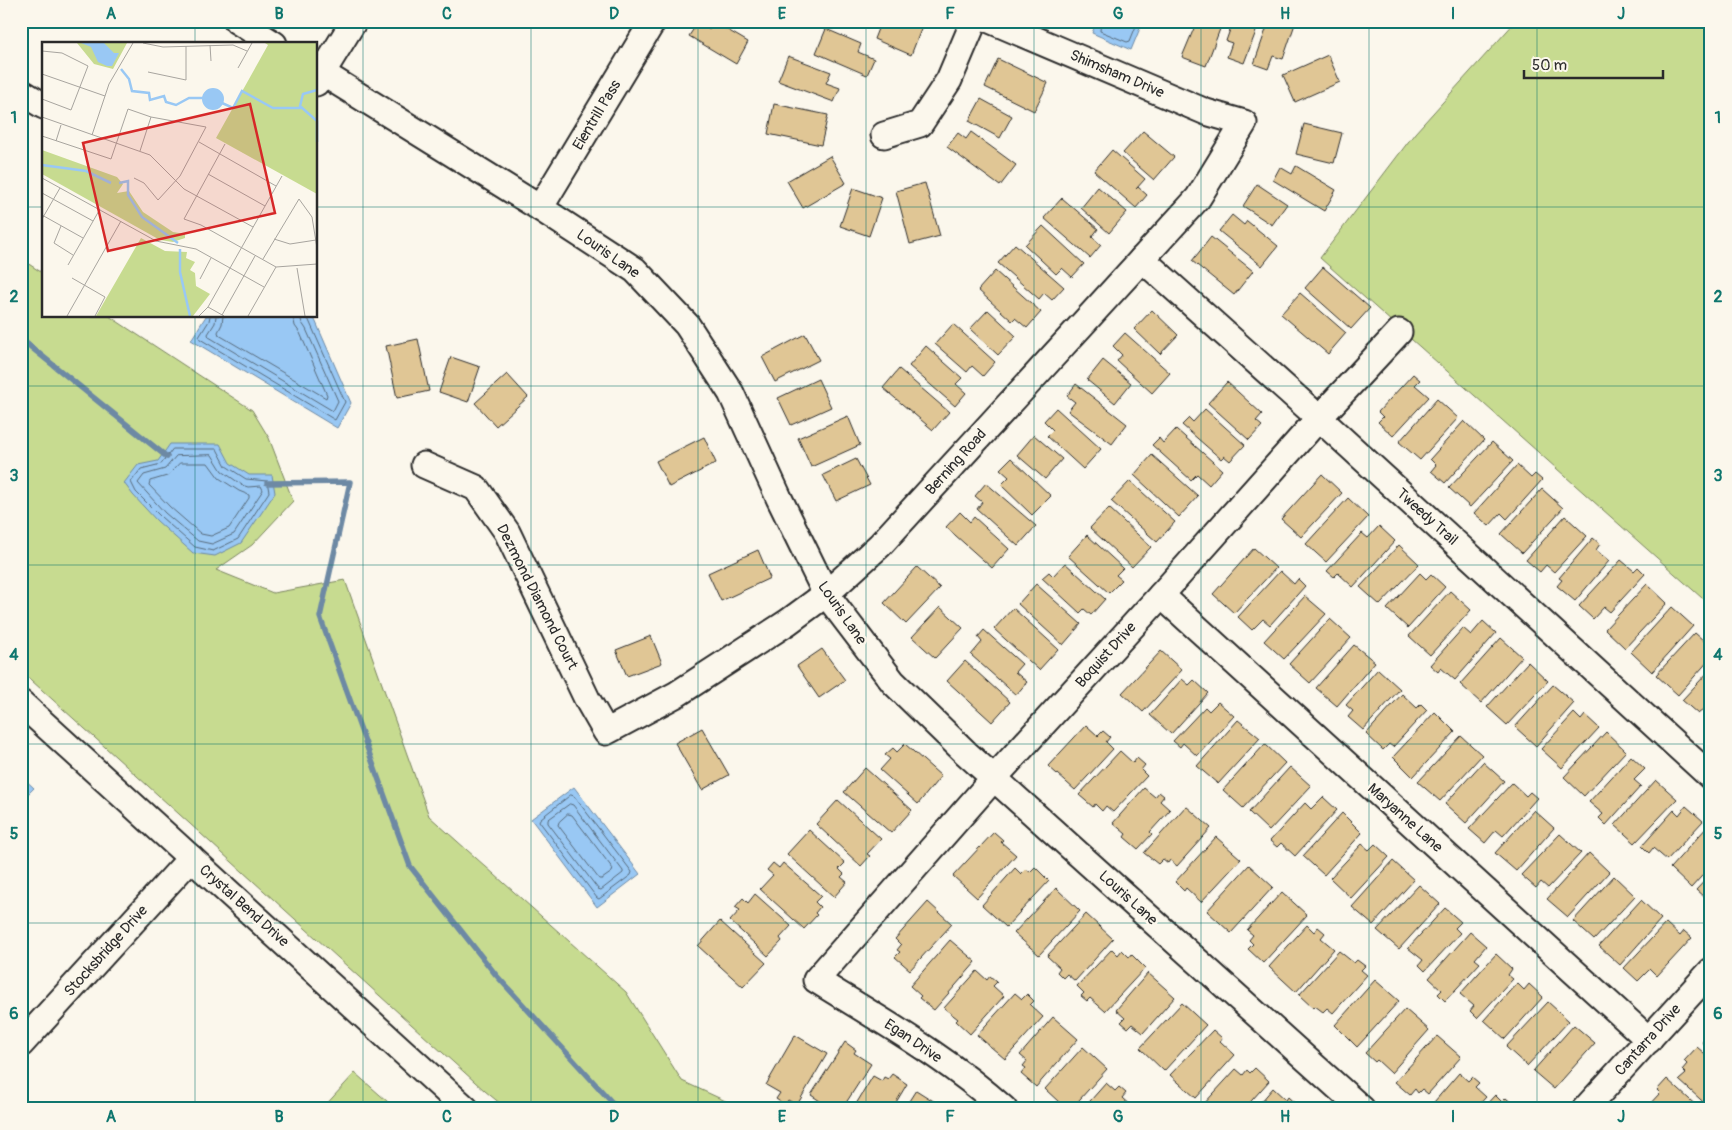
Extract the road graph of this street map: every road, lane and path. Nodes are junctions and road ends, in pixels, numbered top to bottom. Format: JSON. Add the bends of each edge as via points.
{"nodes":[{"id":1,"x":237,"y":21,"type":"edge"},
{"id":2,"x":354,"y":21,"type":"edge"},
{"id":3,"x":653,"y":21,"type":"edge"},
{"id":4,"x":974,"y":21,"type":"edge"},
{"id":5,"x":992,"y":21,"type":"edge"},
{"id":6,"x":271,"y":42,"type":"edge"},
{"id":7,"x":318,"y":75,"type":"edge"},
{"id":8,"x":21,"y":92,"type":"edge"},
{"id":9,"x":42,"y":105,"type":"edge"},
{"id":10,"x":1244,"y":123,"type":"joint"},
{"id":11,"x":884,"y":136,"type":"dead end"},
{"id":12,"x":540,"y":208,"type":"junction"},
{"id":13,"x":1142,"y":259,"type":"junction"},
{"id":14,"x":1399,"y":332,"type":"dead end"},
{"id":15,"x":1319,"y":418,"type":"junction"},
{"id":16,"x":424,"y":465,"type":"dead end"},
{"id":17,"x":826,"y":594,"type":"junction"},
{"id":18,"x":1161,"y":595,"type":"junction"},
{"id":19,"x":21,"y":703,"type":"edge"},
{"id":20,"x":606,"y":731,"type":"joint"},
{"id":21,"x":1711,"y":777,"type":"edge"},
{"id":22,"x":994,"y":778,"type":"junction"},
{"id":23,"x":191,"y":858,"type":"junction"},
{"id":24,"x":1711,"y":971,"type":"edge"},
{"id":25,"x":816,"y":980,"type":"joint"},
{"id":26,"x":1649,"y":1040,"type":"junction"},
{"id":27,"x":21,"y":1044,"type":"edge"},
{"id":28,"x":466,"y":1109,"type":"edge"},
{"id":29,"x":1004,"y":1109,"type":"edge"},
{"id":30,"x":1362,"y":1109,"type":"edge"},
{"id":31,"x":1585,"y":1109,"type":"edge"}],
"edges":[{"from":1,"to":6,"type":"street"},
{"from":2,"to":7,"type":"street"},
{"from":3,"to":12,"type":"street","name":"Eientrill Pass"},
{"from":4,"to":11,"type":"street","via":[[949,80],[920,124]]},
{"from":5,"to":10,"type":"street","name":"Shimsham Drive","via":[[1206,112]]},
{"from":7,"to":12,"type":"street","name":"Louris Lane"},
{"from":8,"to":9,"type":"street"},
{"from":10,"to":13,"type":"street","name":"Berning Road","via":[[1198,198]]},
{"from":12,"to":17,"type":"street","name":"Louris Lane","via":[[635,270],[687,325],[732,393]]},
{"from":13,"to":15,"type":"street","name":"Tweedy Trail"},
{"from":13,"to":17,"type":"street","name":"Berning Road","via":[[880,545]]},
{"from":14,"to":15,"type":"street","name":"Boquist Drive"},
{"from":15,"to":18,"type":"street","name":"Boquist Drive"},
{"from":15,"to":21,"type":"street","name":"Tweedy Trail"},
{"from":16,"to":20,"type":"street","name":"Dezmond Diamond Court","via":[[476,488],[507,532],[587,699]]},
{"from":17,"to":20,"type":"street","name":"Berning Road","via":[[677,694]]},
{"from":17,"to":22,"type":"street","name":"Louris Lane","via":[[893,682]]},
{"from":18,"to":22,"type":"street","name":"Boquist Drive"},
{"from":18,"to":26,"type":"street","name":"Maryanne Lane"},
{"from":19,"to":23,"type":"street","name":"Crystal Bend Drive"},
{"from":22,"to":25,"type":"street","name":"Boquist Drive"},
{"from":22,"to":30,"type":"street","name":"Louris Lane"},
{"from":23,"to":27,"type":"street","name":"Stocksbridge Drive"},
{"from":23,"to":28,"type":"street","name":"Crystal Bend Drive"},
{"from":24,"to":26,"type":"street","name":"Cantarra Drive"},
{"from":25,"to":29,"type":"street","name":"Egan Drive","via":[[977,1084]]},
{"from":26,"to":31,"type":"street","name":"Cantarra Drive"}]}
